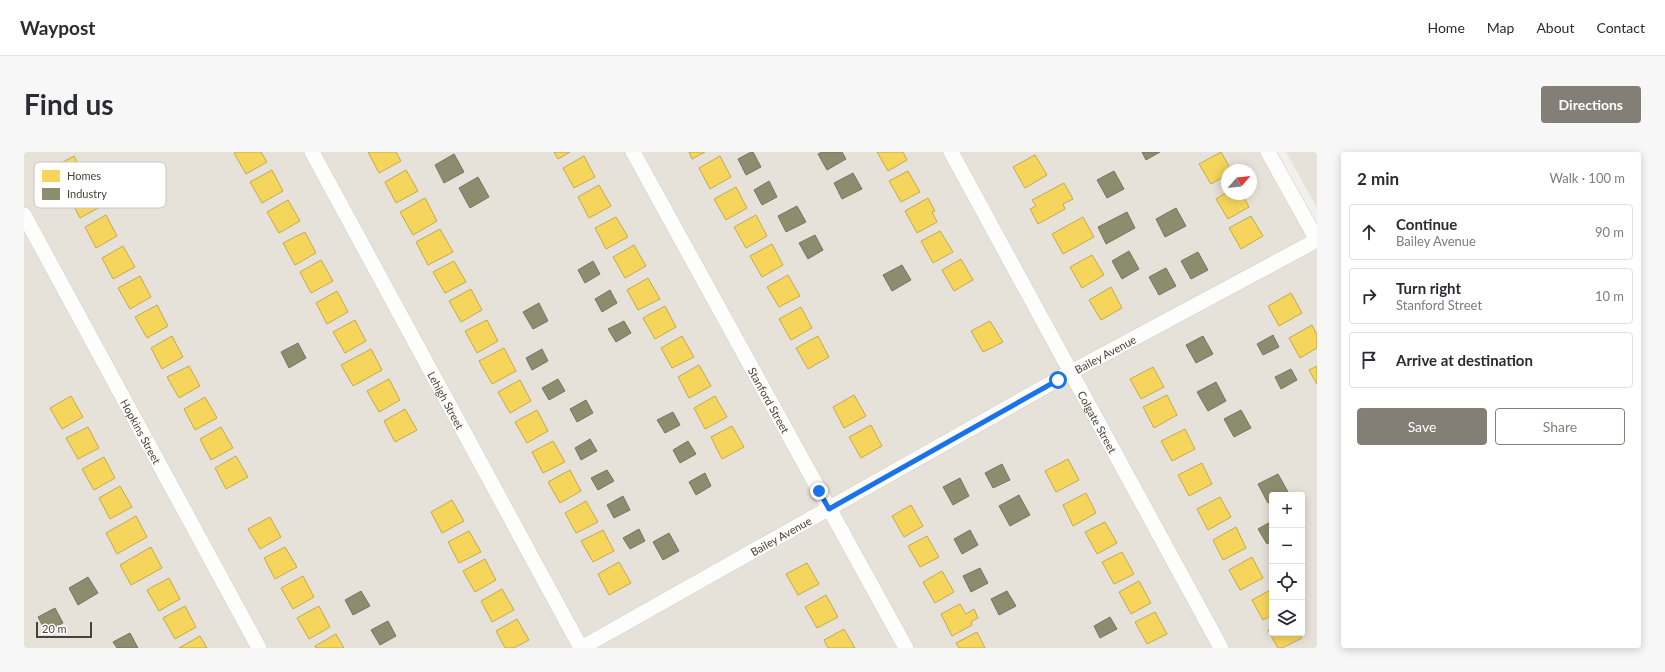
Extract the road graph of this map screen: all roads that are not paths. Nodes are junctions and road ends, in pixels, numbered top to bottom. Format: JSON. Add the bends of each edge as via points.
{"nodes":[{"id":1,"x":312,"y":152,"type":"edge"},
{"id":2,"x":633,"y":152,"type":"edge"},
{"id":3,"x":951,"y":152,"type":"edge"},
{"id":4,"x":1268,"y":152,"type":"edge"},
{"id":5,"x":24,"y":215,"type":"edge"},
{"id":6,"x":1317,"y":240,"type":"edge"},
{"id":7,"x":1072,"y":372,"type":"junction"},
{"id":8,"x":829,"y":509,"type":"junction"},
{"id":9,"x":259,"y":648,"type":"edge"},
{"id":10,"x":581,"y":648,"type":"edge"},
{"id":11,"x":906,"y":648,"type":"edge"},
{"id":12,"x":1221,"y":648,"type":"edge"}],
"edges":[{"from":1,"to":10,"type":"street","name":"Lehigh Street"},
{"from":2,"to":8,"type":"street","name":"Stanford Street"},
{"from":3,"to":7,"type":"street","name":"Colgate Street"},
{"from":4,"to":6,"type":"street"},
{"from":5,"to":9,"type":"street","name":"Hopkins Street"},
{"from":6,"to":7,"type":"street","name":"Bailey Avenue"},
{"from":7,"to":8,"type":"street","name":"Bailey Avenue"},
{"from":7,"to":12,"type":"street","name":"Colgate Street"},
{"from":8,"to":10,"type":"street","name":"Bailey Avenue"},
{"from":8,"to":11,"type":"street","name":"Stanford Street"}]}
